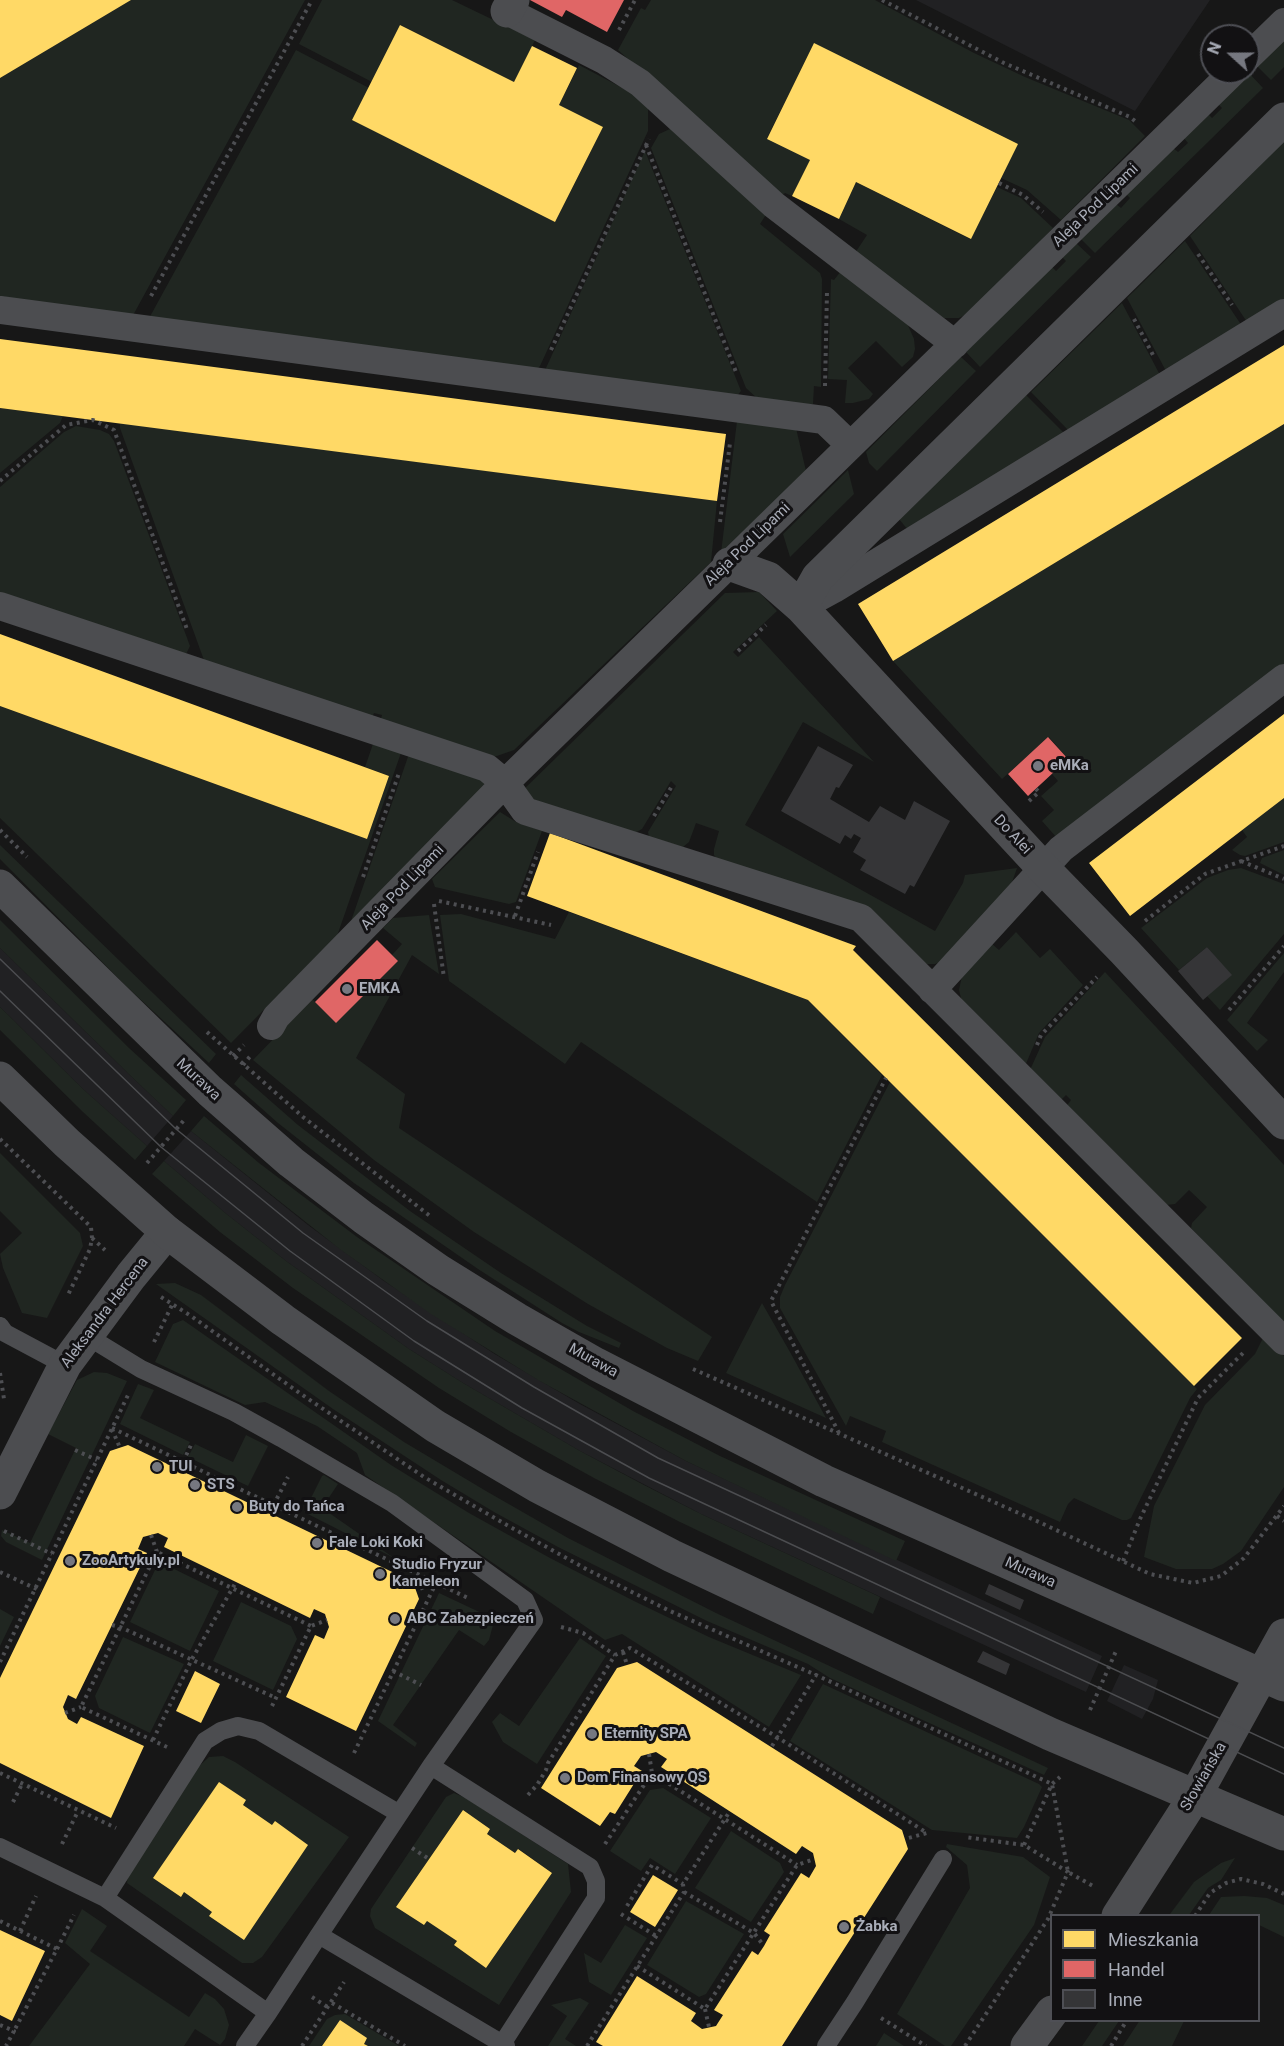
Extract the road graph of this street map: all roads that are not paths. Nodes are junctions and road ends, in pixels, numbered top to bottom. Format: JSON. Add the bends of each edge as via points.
{"nodes":[{"id":1,"x":510,"y":6,"type":"edge"},
{"id":2,"x":1284,"y":22,"type":"edge"},
{"id":3,"x":1260,"y":45,"type":"edge"},
{"id":4,"x":1221,"y":84,"type":"edge"},
{"id":5,"x":1284,"y":119,"type":"edge"},
{"id":6,"x":0,"y":310,"type":"edge"},
{"id":7,"x":1284,"y":313,"type":"edge"},
{"id":8,"x":955,"y":344,"type":"junction"},
{"id":9,"x":850,"y":445,"type":"junction"},
{"id":10,"x":723,"y":570,"type":"junction"},
{"id":11,"x":0,"y":606,"type":"edge"},
{"id":12,"x":801,"y":607,"type":"junction"},
{"id":13,"x":1284,"y":678,"type":"edge"},
{"id":14,"x":505,"y":783,"type":"junction"},
{"id":15,"x":1044,"y":869,"type":"junction"},
{"id":16,"x":0,"y":886,"type":"edge"},
{"id":17,"x":932,"y":990,"type":"junction"},
{"id":18,"x":271,"y":1026,"type":"dead end"},
{"id":19,"x":0,"y":1078,"type":"edge"},
{"id":20,"x":1284,"y":1123,"type":"edge"},
{"id":21,"x":167,"y":1232,"type":"junction"},
{"id":22,"x":0,"y":1326,"type":"edge"},
{"id":23,"x":87,"y":1336,"type":"junction"},
{"id":24,"x":1284,"y":1341,"type":"edge"},
{"id":25,"x":65,"y":1365,"type":"junction"},
{"id":26,"x":0,"y":1493,"type":"edge"},
{"id":27,"x":1284,"y":1635,"type":"edge"},
{"id":28,"x":1272,"y":1680,"type":"edge"},
{"id":29,"x":431,"y":1766,"type":"junction"},
{"id":30,"x":1195,"y":1796,"type":"junction"},
{"id":31,"x":398,"y":1813,"type":"junction"},
{"id":32,"x":1284,"y":1834,"type":"edge"},
{"id":33,"x":0,"y":1847,"type":"edge"},
{"id":34,"x":943,"y":1859,"type":"dead end"},
{"id":35,"x":105,"y":1898,"type":"junction"},
{"id":36,"x":1119,"y":1914,"type":"edge"},
{"id":37,"x":319,"y":1935,"type":"junction"},
{"id":38,"x":268,"y":2013,"type":"junction"},
{"id":39,"x":1050,"y":2015,"type":"edge"},
{"id":40,"x":496,"y":2043,"type":"edge"},
{"id":41,"x":245,"y":2046,"type":"edge"},
{"id":42,"x":826,"y":2046,"type":"edge"},
{"id":43,"x":1027,"y":2046,"type":"edge"}],
"edges":[{"from":1,"to":8,"type":"street","via":[[640,83],[774,205]]},
{"from":2,"to":3,"type":"street"},
{"from":4,"to":8,"type":"street","name":"Aleja Pod Lipami"},
{"from":5,"to":12,"type":"street","via":[[818,577]]},
{"from":6,"to":9,"type":"street","via":[[824,420]]},
{"from":7,"to":12,"type":"street"},
{"from":8,"to":9,"type":"street","name":"Aleja Pod Lipami"},
{"from":9,"to":10,"type":"street","name":"Aleja Pod Lipami"},
{"from":10,"to":12,"type":"street","name":"Do Alei","via":[[768,578]]},
{"from":10,"to":14,"type":"street","name":"Aleja Pod Lipami"},
{"from":11,"to":14,"type":"street","via":[[487,768]]},
{"from":12,"to":15,"type":"street","name":"Do Alei"},
{"from":13,"to":15,"type":"street","via":[[1061,849]]},
{"from":14,"to":17,"type":"street","via":[[525,811],[861,918]]},
{"from":14,"to":18,"type":"street","name":"Aleja Pod Lipami"},
{"from":15,"to":17,"type":"street"},
{"from":15,"to":20,"type":"street","name":"Do Alei"},
{"from":16,"to":28,"type":"street","name":"Murawa","via":[[210,1091],[291,1162],[438,1270],[596,1364],[824,1481]]},
{"from":17,"to":24,"type":"street"},
{"from":19,"to":21,"type":"street"},
{"from":21,"to":23,"type":"street","name":"Aleksandra Hercena"},
{"from":21,"to":30,"type":"street","via":[[356,1373],[435,1426],[537,1486],[929,1678]]},
{"from":22,"to":25,"type":"lane","via":[[5,1333]]},
{"from":23,"to":25,"type":"street","name":"Aleksandra Hercena"},
{"from":23,"to":29,"type":"lane","via":[[141,1369],[234,1412],[392,1503],[525,1600],[534,1620]]},
{"from":25,"to":26,"type":"street","name":"Aleksandra Hercena"},
{"from":27,"to":28,"type":"street","name":"Słowiańska"},
{"from":28,"to":30,"type":"street","name":"Słowiańska"},
{"from":29,"to":31,"type":"lane"},
{"from":29,"to":40,"type":"lane","via":[[590,1867],[596,1881],[596,1898]]},
{"from":30,"to":32,"type":"street"},
{"from":30,"to":36,"type":"street","name":"Słowiańska"},
{"from":31,"to":35,"type":"lane","via":[[259,1731],[238,1726],[204,1741]]},
{"from":31,"to":37,"type":"lane"},
{"from":33,"to":35,"type":"lane"},
{"from":34,"to":42,"type":"lane"},
{"from":35,"to":38,"type":"lane"},
{"from":37,"to":38,"type":"lane"},
{"from":37,"to":40,"type":"lane"},
{"from":38,"to":41,"type":"lane"},
{"from":39,"to":43,"type":"street"}]}
